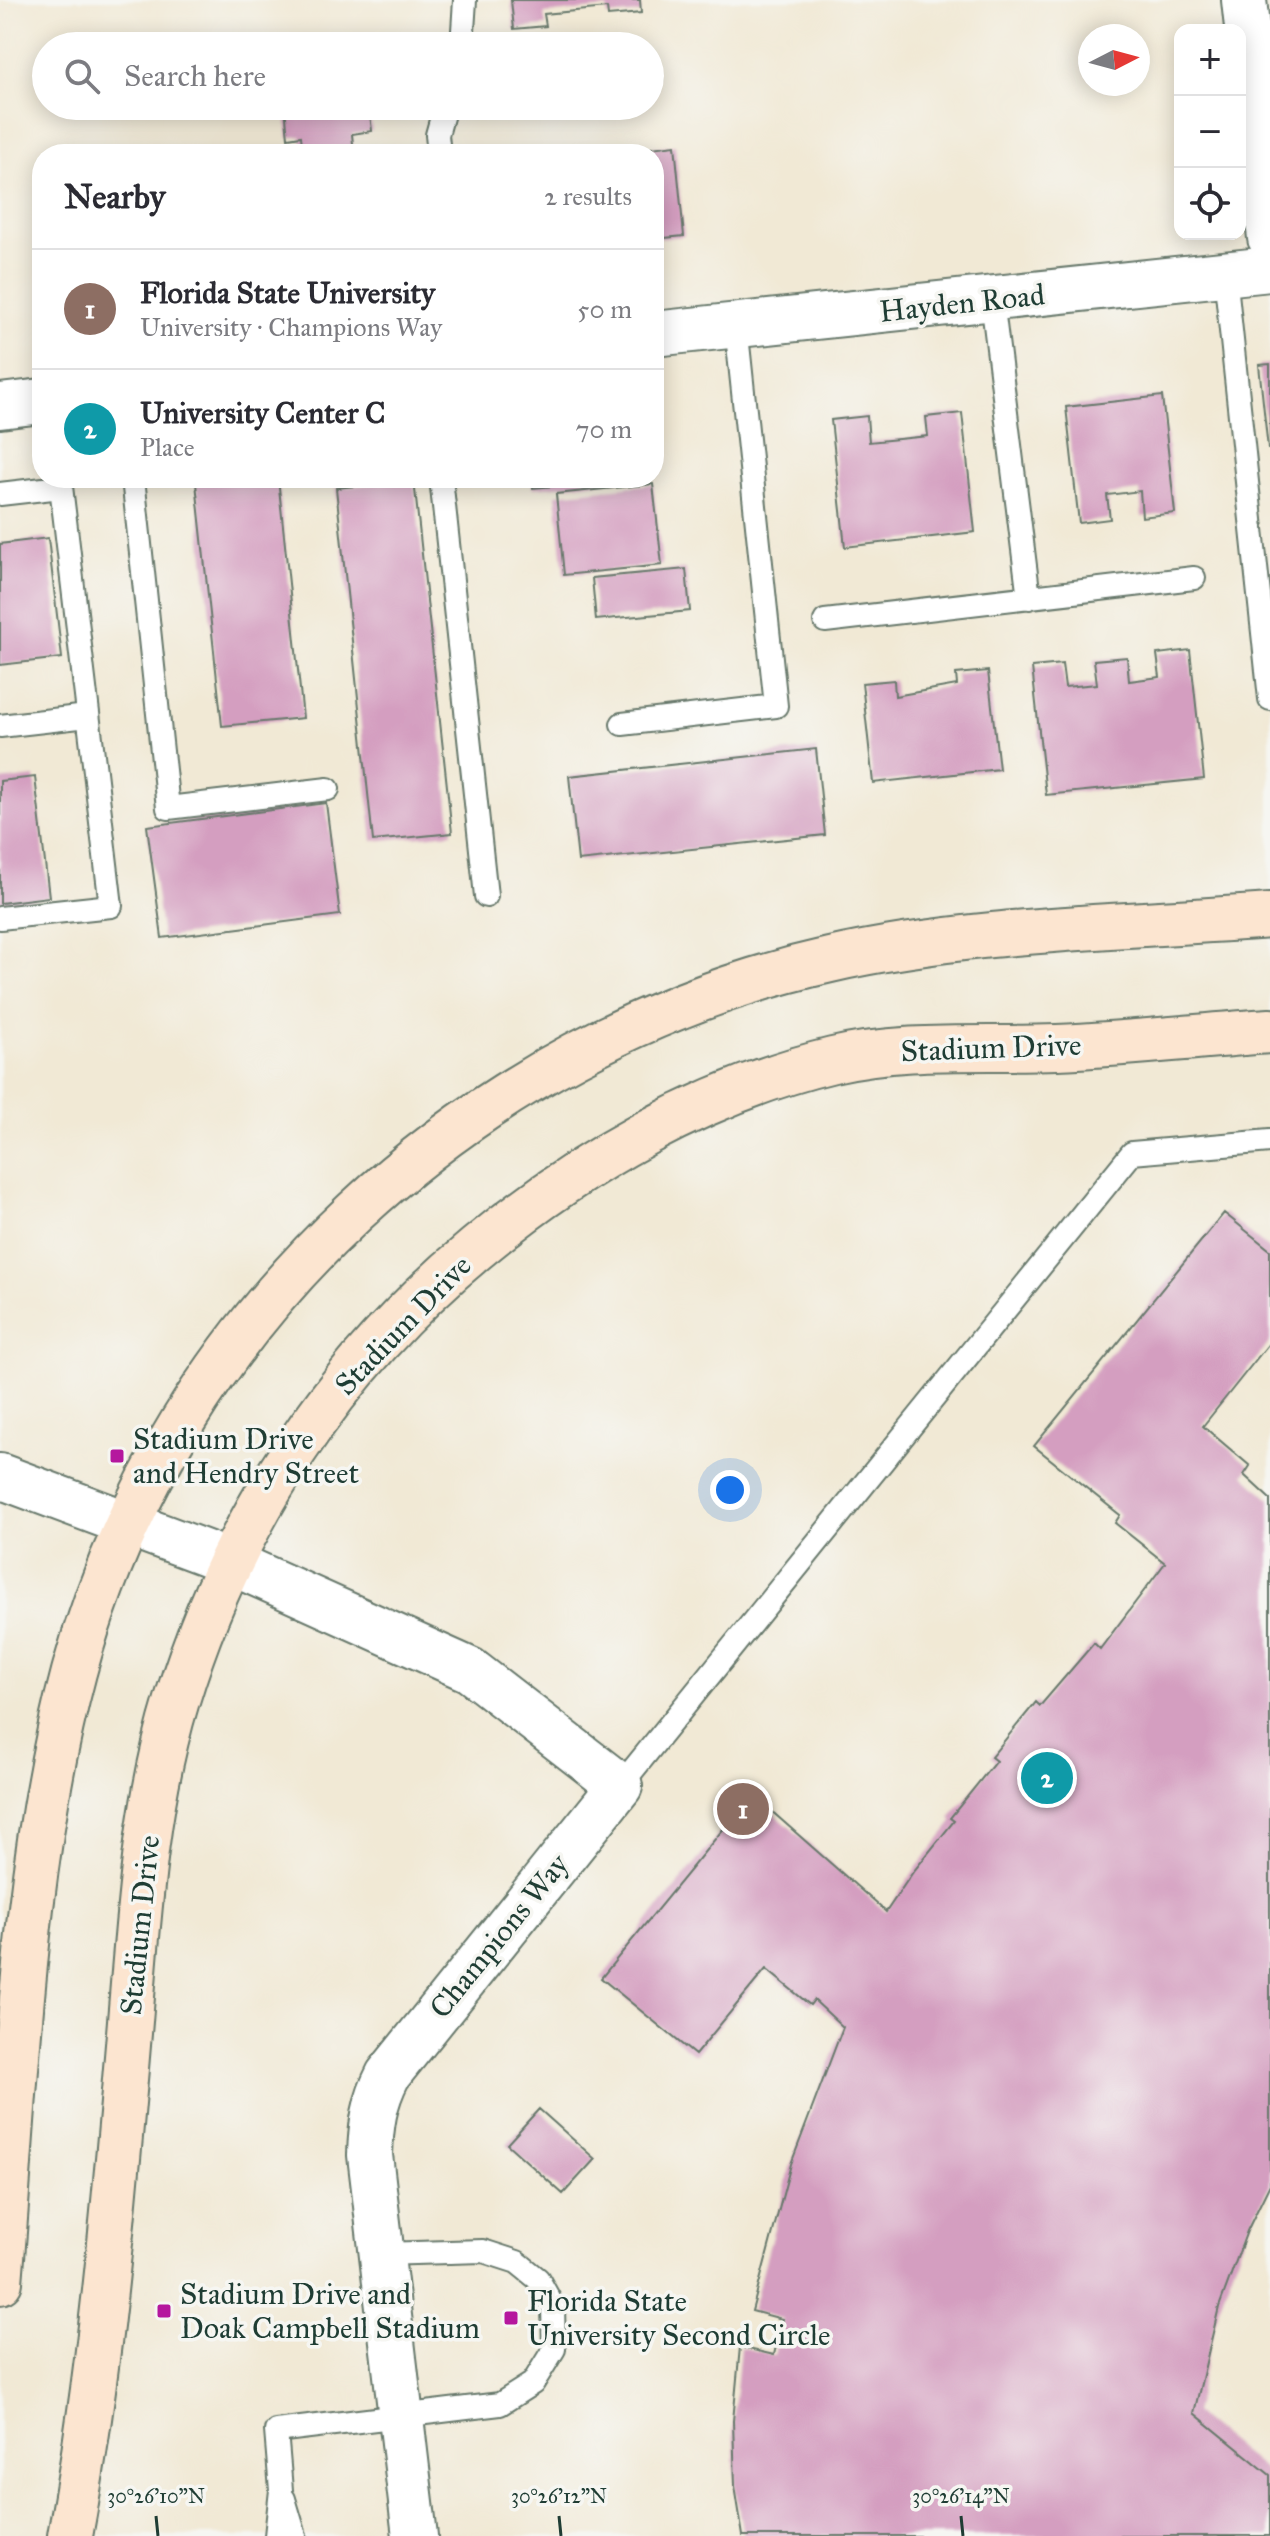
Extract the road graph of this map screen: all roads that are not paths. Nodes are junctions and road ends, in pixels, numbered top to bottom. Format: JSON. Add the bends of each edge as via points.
{"nodes":[{"id":1,"x":465,"y":0,"type":"edge"},
{"id":2,"x":1244,"y":0,"type":"edge"},
{"id":3,"x":463,"y":32,"type":"edge"},
{"id":4,"x":441,"y":120,"type":"edge"},
{"id":5,"x":438,"y":144,"type":"edge"},
{"id":6,"x":1270,"y":238,"type":"edge"},
{"id":7,"x":1270,"y":269,"type":"edge"},
{"id":8,"x":1225,"y":274,"type":"junction"},
{"id":9,"x":992,"y":300,"type":"junction"},
{"id":10,"x":736,"y":325,"type":"junction"},
{"id":11,"x":664,"y":333,"type":"edge"},
{"id":12,"x":32,"y":402,"type":"edge"},
{"id":13,"x":0,"y":406,"type":"edge"},
{"id":14,"x":33,"y":488,"type":"edge"},
{"id":15,"x":61,"y":488,"type":"edge"},
{"id":16,"x":134,"y":488,"type":"edge"},
{"id":17,"x":442,"y":488,"type":"edge"},
{"id":18,"x":0,"y":494,"type":"edge"},
{"id":19,"x":1194,"y":578,"type":"dead end"},
{"id":20,"x":1029,"y":598,"type":"junction"},
{"id":21,"x":825,"y":621,"type":"dead end"},
{"id":22,"x":1270,"y":699,"type":"edge"},
{"id":23,"x":88,"y":716,"type":"junction"},
{"id":24,"x":622,"y":724,"type":"dead end"},
{"id":25,"x":0,"y":726,"type":"edge"},
{"id":26,"x":328,"y":789,"type":"dead end"},
{"id":27,"x":486,"y":896,"type":"dead end"},
{"id":28,"x":1270,"y":916,"type":"edge"},
{"id":29,"x":0,"y":918,"type":"edge"},
{"id":30,"x":1270,"y":1031,"type":"edge"},
{"id":31,"x":1270,"y":1141,"type":"edge"},
{"id":32,"x":0,"y":1476,"type":"edge"},
{"id":33,"x":128,"y":1525,"type":"junction"},
{"id":34,"x":230,"y":1562,"type":"junction"},
{"id":35,"x":620,"y":1786,"type":"junction"},
{"id":36,"x":381,"y":2254,"type":"junction"},
{"id":37,"x":0,"y":2282,"type":"edge"},
{"id":38,"x":402,"y":2418,"type":"junction"},
{"id":39,"x":281,"y":2490,"type":"junction"},
{"id":40,"x":70,"y":2536,"type":"edge"},
{"id":41,"x":276,"y":2536,"type":"edge"},
{"id":42,"x":295,"y":2536,"type":"edge"},
{"id":43,"x":415,"y":2536,"type":"edge"}],
"edges":[{"from":1,"to":3,"type":"lane"},
{"from":2,"to":6,"type":"street"},
{"from":4,"to":5,"type":"lane"},
{"from":7,"to":8,"type":"street","name":"Hayden Road"},
{"from":8,"to":9,"type":"street","name":"Hayden Road"},
{"from":8,"to":22,"type":"lane"},
{"from":9,"to":10,"type":"street","name":"Hayden Road"},
{"from":9,"to":20,"type":"lane"},
{"from":10,"to":11,"type":"street","name":"Hayden Road"},
{"from":10,"to":24,"type":"lane","via":[[776,706]]},
{"from":12,"to":13,"type":"street"},
{"from":14,"to":18,"type":"lane"},
{"from":15,"to":23,"type":"lane"},
{"from":16,"to":26,"type":"lane","via":[[168,808]]},
{"from":17,"to":27,"type":"lane"},
{"from":19,"to":20,"type":"lane"},
{"from":20,"to":21,"type":"lane"},
{"from":23,"to":25,"type":"lane"},
{"from":23,"to":29,"type":"lane","via":[[111,906]]},
{"from":28,"to":33,"type":"main road","via":[[991,937],[832,959],[682,1005],[536,1075],[412,1161],[300,1264],[209,1378]]},
{"from":30,"to":34,"type":"main road","name":"Stadium Drive","via":[[1060,1047],[908,1050],[837,1059],[769,1079],[694,1110],[560,1186],[442,1277],[387,1333],[295,1446]]},
{"from":31,"to":35,"type":"lane","via":[[1132,1153]]},
{"from":32,"to":33,"type":"street"},
{"from":33,"to":34,"type":"street"},
{"from":33,"to":37,"type":"main road","via":[[75,1667],[50,1784],[33,1903]]},
{"from":34,"to":35,"type":"street","via":[[470,1670]]},
{"from":34,"to":40,"type":"main road","name":"Stadium Drive","via":[[177,1700],[149,1824],[101,2336]]},
{"from":35,"to":36,"type":"street","name":"Champions Way","via":[[378,2093],[370,2155]]},
{"from":36,"to":38,"type":"street","name":"Champions Way"},
{"from":36,"to":38,"type":"lane","via":[[483,2251],[528,2270],[553,2306],[554,2349],[533,2383],[500,2404]]},
{"from":38,"to":39,"type":"lane","via":[[276,2431]]},
{"from":38,"to":43,"type":"street","name":"Champions Way"},
{"from":39,"to":41,"type":"lane"},
{"from":39,"to":42,"type":"lane"}]}
